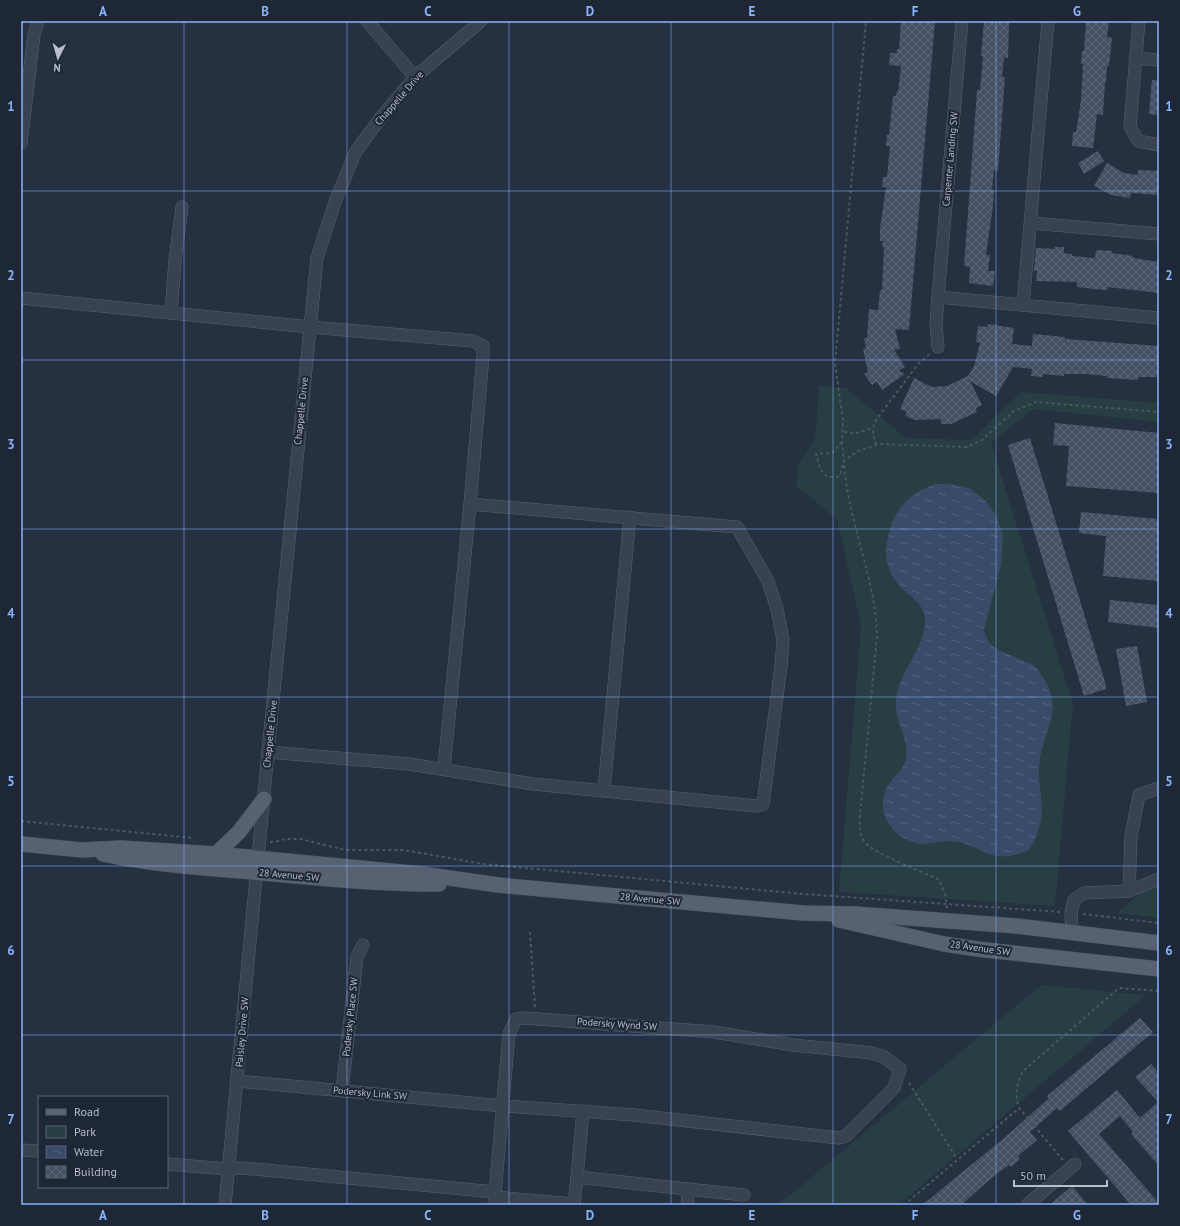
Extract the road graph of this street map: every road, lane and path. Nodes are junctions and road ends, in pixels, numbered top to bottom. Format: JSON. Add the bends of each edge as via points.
{"nodes":[{"id":1,"x":38,"y":21,"type":"edge"},
{"id":2,"x":367,"y":21,"type":"edge"},
{"id":3,"x":481,"y":21,"type":"edge"},
{"id":4,"x":866,"y":21,"type":"edge"},
{"id":5,"x":962,"y":21,"type":"edge"},
{"id":6,"x":1048,"y":21,"type":"edge"},
{"id":7,"x":1139,"y":21,"type":"edge"},
{"id":8,"x":1135,"y":58,"type":"junction"},
{"id":9,"x":1159,"y":60,"type":"edge"},
{"id":10,"x":415,"y":77,"type":"junction"},
{"id":11,"x":21,"y":143,"type":"edge"},
{"id":12,"x":1159,"y":145,"type":"edge"},
{"id":13,"x":182,"y":207,"type":"dead end"},
{"id":14,"x":1031,"y":223,"type":"junction"},
{"id":15,"x":1159,"y":234,"type":"edge"},
{"id":16,"x":21,"y":298,"type":"edge"},
{"id":17,"x":938,"y":298,"type":"junction"},
{"id":18,"x":1023,"y":305,"type":"junction"},
{"id":19,"x":171,"y":313,"type":"junction"},
{"id":20,"x":1159,"y":318,"type":"edge"},
{"id":21,"x":310,"y":327,"type":"junction"},
{"id":22,"x":938,"y":347,"type":"joint"},
{"id":23,"x":1159,"y":412,"type":"edge"},
{"id":24,"x":872,"y":428,"type":"junction"},
{"id":25,"x":844,"y":432,"type":"junction"},
{"id":26,"x":842,"y":442,"type":"junction"},
{"id":27,"x":876,"y":445,"type":"junction"},
{"id":28,"x":844,"y":461,"type":"junction"},
{"id":29,"x":470,"y":504,"type":"junction"},
{"id":30,"x":630,"y":517,"type":"junction"},
{"id":31,"x":268,"y":752,"type":"junction"},
{"id":32,"x":444,"y":768,"type":"junction"},
{"id":33,"x":1159,"y":788,"type":"edge"},
{"id":34,"x":604,"y":790,"type":"junction"},
{"id":35,"x":264,"y":799,"type":"junction"},
{"id":36,"x":21,"y":821,"type":"edge"},
{"id":37,"x":196,"y":838,"type":"dead end"},
{"id":38,"x":279,"y":841,"type":"dead end"},
{"id":39,"x":21,"y":844,"type":"edge"},
{"id":40,"x":82,"y":850,"type":"junction"},
{"id":41,"x":216,"y":854,"type":"junction"},
{"id":42,"x":258,"y":865,"type":"junction"},
{"id":43,"x":1159,"y":878,"type":"edge"},
{"id":44,"x":1130,"y":891,"type":"junction"},
{"id":45,"x":947,"y":903,"type":"junction"},
{"id":46,"x":1061,"y":912,"type":"dead end"},
{"id":47,"x":803,"y":913,"type":"junction"},
{"id":48,"x":947,"y":913,"type":"dead end"},
{"id":49,"x":1082,"y":914,"type":"dead end"},
{"id":50,"x":1159,"y":923,"type":"edge"},
{"id":51,"x":530,"y":932,"type":"dead end"},
{"id":52,"x":1072,"y":932,"type":"junction"},
{"id":53,"x":1159,"y":943,"type":"edge"},
{"id":54,"x":363,"y":945,"type":"dead end"},
{"id":55,"x":1159,"y":969,"type":"edge"},
{"id":56,"x":1159,"y":991,"type":"edge"},
{"id":57,"x":536,"y":1019,"type":"junction"},
{"id":58,"x":900,"y":1069,"type":"junction"},
{"id":59,"x":238,"y":1081,"type":"junction"},
{"id":60,"x":342,"y":1091,"type":"junction"},
{"id":61,"x":503,"y":1106,"type":"junction"},
{"id":62,"x":1019,"y":1108,"type":"junction"},
{"id":63,"x":583,"y":1112,"type":"junction"},
{"id":64,"x":21,"y":1150,"type":"edge"},
{"id":65,"x":38,"y":1152,"type":"edge"},
{"id":66,"x":957,"y":1159,"type":"junction"},
{"id":67,"x":168,"y":1164,"type":"edge"},
{"id":68,"x":1072,"y":1166,"type":"joint"},
{"id":69,"x":228,"y":1169,"type":"junction"},
{"id":70,"x":577,"y":1178,"type":"junction"},
{"id":71,"x":687,"y":1189,"type":"junction"},
{"id":72,"x":744,"y":1195,"type":"dead end"},
{"id":73,"x":495,"y":1198,"type":"edge"},
{"id":74,"x":225,"y":1205,"type":"edge"},
{"id":75,"x":574,"y":1205,"type":"edge"},
{"id":76,"x":688,"y":1205,"type":"edge"},
{"id":77,"x":904,"y":1205,"type":"edge"},
{"id":78,"x":1027,"y":1205,"type":"edge"}],
"edges":[{"from":1,"to":11,"type":"street","via":[[34,35]]},
{"from":2,"to":10,"type":"street"},
{"from":3,"to":10,"type":"street","name":"Chappelle Drive"},
{"from":4,"to":25,"type":"path","via":[[835,363]]},
{"from":5,"to":17,"type":"street","name":"Carpenter Landing SW"},
{"from":6,"to":14,"type":"street"},
{"from":7,"to":8,"type":"street"},
{"from":8,"to":9,"type":"street"},
{"from":8,"to":12,"type":"street","via":[[1130,126],[1138,141]]},
{"from":10,"to":21,"type":"street","name":"Chappelle Drive","via":[[356,151],[335,202],[317,258]]},
{"from":13,"to":19,"type":"street"},
{"from":14,"to":15,"type":"street"},
{"from":14,"to":18,"type":"street"},
{"from":16,"to":19,"type":"street"},
{"from":17,"to":18,"type":"street"},
{"from":17,"to":22,"type":"street","name":"Carpenter Landing SW"},
{"from":18,"to":20,"type":"street"},
{"from":19,"to":21,"type":"street"},
{"from":21,"to":29,"type":"street","via":[[473,341],[483,346]]},
{"from":21,"to":31,"type":"street","name":"Chappelle Drive"},
{"from":22,"to":24,"type":"path","via":[[918,364]]},
{"from":23,"to":27,"type":"path","via":[[1036,402],[1014,411],[982,440],[967,447]]},
{"from":24,"to":25,"type":"path"},
{"from":24,"to":27,"type":"path"},
{"from":25,"to":26,"type":"path"},
{"from":26,"to":28,"type":"path"},
{"from":26,"to":28,"type":"path","via":[[832,453],[816,454],[816,461],[824,474],[832,478],[840,474]]},
{"from":27,"to":28,"type":"path","via":[[858,451]]},
{"from":28,"to":45,"type":"path","via":[[847,490],[874,599],[877,623],[860,816],[861,835],[864,841],[879,852],[939,880]]},
{"from":29,"to":30,"type":"street"},
{"from":29,"to":32,"type":"street"},
{"from":30,"to":34,"type":"street"},
{"from":30,"to":34,"type":"street","via":[[737,527],[768,582],[777,609],[782,640],[781,666],[763,804],[757,806]]},
{"from":31,"to":32,"type":"street"},
{"from":31,"to":35,"type":"street","name":"Chappelle Drive"},
{"from":32,"to":34,"type":"street","via":[[511,781]]},
{"from":33,"to":44,"type":"street","via":[[1139,795],[1132,836]]},
{"from":35,"to":41,"type":"main road","via":[[238,832]]},
{"from":35,"to":42,"type":"street","name":"Chappelle Drive"},
{"from":36,"to":37,"type":"path"},
{"from":38,"to":45,"type":"path","via":[[285,838],[301,839],[345,850],[404,850],[491,865],[803,894]]},
{"from":39,"to":40,"type":"main road","name":"28 Avenue SW"},
{"from":40,"to":41,"type":"main road","name":"28 Avenue SW","via":[[121,848]]},
{"from":40,"to":42,"type":"main road","name":"28 Avenue SW","via":[[134,861]]},
{"from":41,"to":42,"type":"main road","name":"28 Avenue SW"},
{"from":42,"to":47,"type":"main road","name":"28 Avenue SW","via":[[422,874],[498,885]]},
{"from":42,"to":59,"type":"street","name":"Paisley Drive SW"},
{"from":43,"to":44,"type":"street"},
{"from":44,"to":52,"type":"street","via":[[1084,893],[1074,900],[1071,913]]},
{"from":45,"to":46,"type":"path"},
{"from":45,"to":48,"type":"path"},
{"from":47,"to":52,"type":"main road","name":"28 Avenue SW","via":[[855,914]]},
{"from":47,"to":55,"type":"main road","name":"28 Avenue SW","via":[[950,945]]},
{"from":49,"to":50,"type":"path"},
{"from":51,"to":57,"type":"path"},
{"from":52,"to":53,"type":"main road","name":"28 Avenue SW"},
{"from":54,"to":60,"type":"street","name":"Podersky Place SW","via":[[357,957]]},
{"from":56,"to":62,"type":"path","via":[[1119,988],[1111,994],[1023,1071],[1016,1090]]},
{"from":57,"to":58,"type":"street","name":"Podersky Wynd SW","via":[[714,1032],[793,1045],[860,1051],[884,1057]]},
{"from":57,"to":61,"type":"street","name":"Podersky Wynd SW","via":[[516,1019],[512,1026]]},
{"from":58,"to":63,"type":"street","name":"Podersky Link SW","via":[[894,1088],[846,1136],[839,1138],[702,1122]]},
{"from":58,"to":66,"type":"path"},
{"from":59,"to":60,"type":"street","name":"Podersky Link SW"},
{"from":59,"to":69,"type":"street","name":"Paisley Drive SW"},
{"from":60,"to":61,"type":"street","name":"Podersky Link SW"},
{"from":61,"to":63,"type":"street","name":"Podersky Link SW"},
{"from":61,"to":73,"type":"street","name":"Podersky Wynd SW"},
{"from":62,"to":66,"type":"path"},
{"from":62,"to":68,"type":"path"},
{"from":63,"to":70,"type":"street"},
{"from":64,"to":65,"type":"street"},
{"from":66,"to":77,"type":"path"},
{"from":67,"to":69,"type":"street"},
{"from":68,"to":78,"type":"street"},
{"from":69,"to":73,"type":"street","via":[[254,1169]]},
{"from":69,"to":74,"type":"street","name":"Paisley Drive SW"},
{"from":70,"to":71,"type":"street"},
{"from":70,"to":75,"type":"street"},
{"from":71,"to":72,"type":"street"},
{"from":71,"to":76,"type":"street"},
{"from":73,"to":75,"type":"street"}]}
